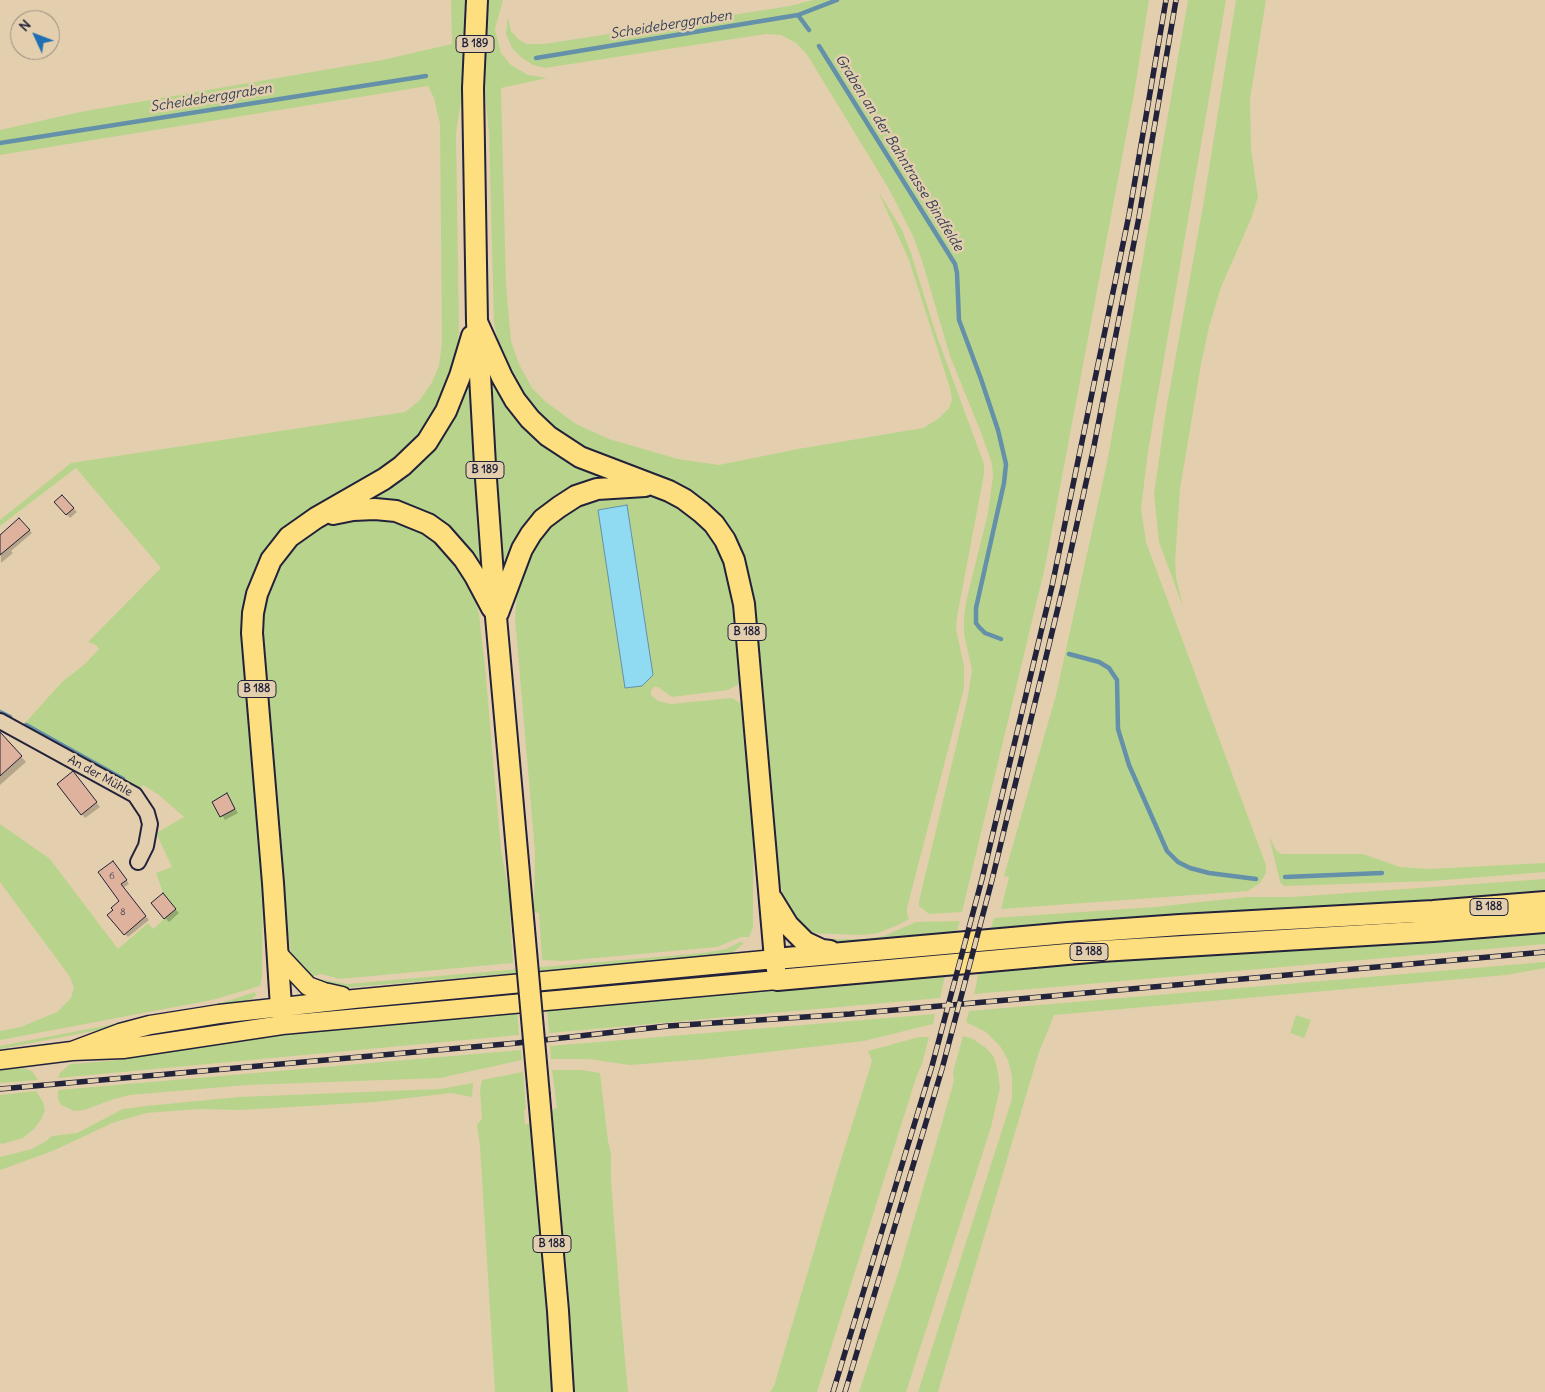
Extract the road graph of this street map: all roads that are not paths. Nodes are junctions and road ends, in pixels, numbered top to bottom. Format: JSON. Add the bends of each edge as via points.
{"nodes":[{"id":1,"x":476,"y":0,"type":"edge"},
{"id":2,"x":476,"y":322,"type":"junction"},
{"id":3,"x":652,"y":486,"type":"junction"},
{"id":4,"x":316,"y":518,"type":"junction"},
{"id":5,"x":496,"y":617,"type":"junction"},
{"id":6,"x":0,"y":721,"type":"edge"},
{"id":7,"x":138,"y":862,"type":"dead end"},
{"id":8,"x":770,"y":896,"type":"junction"},
{"id":9,"x":1545,"y":902,"type":"edge"},
{"id":10,"x":1545,"y":922,"type":"edge"},
{"id":11,"x":840,"y":953,"type":"junction"},
{"id":12,"x":278,"y":954,"type":"junction"},
{"id":13,"x":775,"y":958,"type":"junction"},
{"id":14,"x":777,"y":980,"type":"junction"},
{"id":15,"x":354,"y":999,"type":"junction"},
{"id":16,"x":281,"y":1011,"type":"junction"},
{"id":17,"x":0,"y":1060,"type":"edge"},
{"id":18,"x":563,"y":1392,"type":"edge"}],
"edges":[{"from":1,"to":2,"type":"highway","number":"B 189","via":[[473,88]]},
{"from":2,"to":3,"type":"highway","via":[[515,400],[548,436],[580,457]]},
{"from":2,"to":4,"type":"highway","via":[[446,411],[427,442],[384,479]]},
{"from":2,"to":5,"type":"highway","number":"B 189"},
{"from":3,"to":5,"type":"highway","number":"B 188","via":[[597,489],[576,496],[543,520],[522,549]]},
{"from":3,"to":8,"type":"highway","number":"B 188","via":[[669,491],[701,512],[714,524],[734,560],[744,604]]},
{"from":4,"to":5,"type":"highway","number":"B 188","via":[[375,509],[396,511],[428,524],[442,534],[464,559]]},
{"from":4,"to":12,"type":"highway","number":"B 188","via":[[289,537],[271,560],[256,594],[253,613],[252,634]]},
{"from":5,"to":18,"type":"highway","number":"B 188","bridge":true},
{"from":6,"to":7,"type":"street","name":"An der Mühle","via":[[134,795],[148,813],[150,824],[146,846]]},
{"from":8,"to":11,"type":"highway","via":[[788,925],[805,942],[822,950]]},
{"from":8,"to":13,"type":"highway","number":"B 188"},
{"from":9,"to":11,"type":"highway","number":"B 188","via":[[1171,925]]},
{"from":10,"to":14,"type":"highway","number":"B 188","via":[[1101,951]]},
{"from":11,"to":13,"type":"highway","number":"B 188"},
{"from":12,"to":15,"type":"main road","number":"B 188","via":[[308,986]]},
{"from":12,"to":16,"type":"highway"},
{"from":13,"to":14,"type":"main road","number":"B 188"},
{"from":13,"to":15,"type":"main road","number":"B 188"},
{"from":14,"to":16,"type":"main road","number":"B 188"},
{"from":15,"to":16,"type":"main road","number":"B 188"},
{"from":16,"to":17,"type":"main road","via":[[219,1014],[150,1025],[72,1051]]}]}
